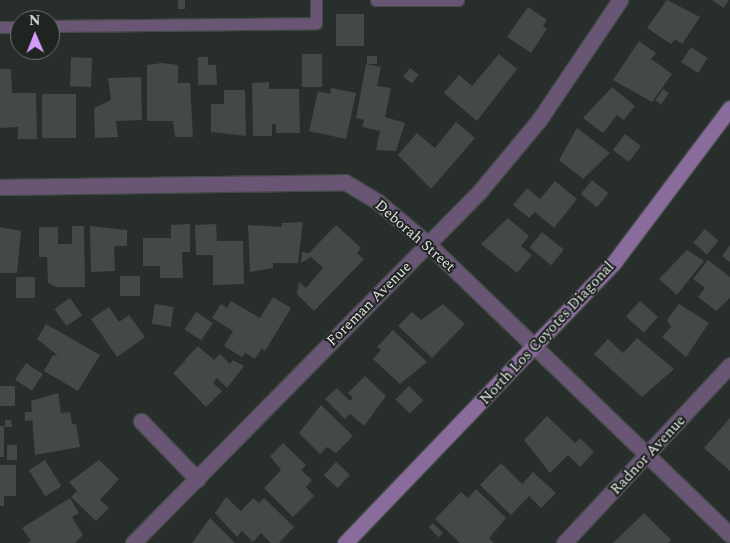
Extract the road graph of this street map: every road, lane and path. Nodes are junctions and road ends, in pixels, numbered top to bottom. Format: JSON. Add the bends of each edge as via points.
{"nodes":[{"id":1,"x":316,"y":0,"type":"edge"},
{"id":2,"x":376,"y":0,"type":"edge"},
{"id":3,"x":458,"y":0,"type":"edge"},
{"id":4,"x":620,"y":0,"type":"edge"},
{"id":5,"x":60,"y":26,"type":"edge"},
{"id":6,"x":730,"y":108,"type":"edge"},
{"id":7,"x":0,"y":187,"type":"edge"},
{"id":8,"x":428,"y":244,"type":"junction"},
{"id":9,"x":536,"y":347,"type":"junction"},
{"id":10,"x":730,"y":365,"type":"edge"},
{"id":11,"x":141,"y":421,"type":"dead end"},
{"id":12,"x":648,"y":457,"type":"junction"},
{"id":13,"x":196,"y":479,"type":"junction"},
{"id":14,"x":730,"y":535,"type":"edge"},
{"id":15,"x":133,"y":543,"type":"edge"},
{"id":16,"x":345,"y":543,"type":"edge"},
{"id":17,"x":564,"y":543,"type":"edge"}],
"edges":[{"from":1,"to":5,"type":"lane","via":[[316,23]]},
{"from":2,"to":3,"type":"lane"},
{"from":4,"to":8,"type":"street","name":"Foreman Avenue","via":[[539,120],[480,191]]},
{"from":6,"to":9,"type":"main road","name":"North Los Coyotes Diagonal","via":[[615,262]]},
{"from":7,"to":8,"type":"street","name":"Deborah Street","via":[[344,182],[378,202]]},
{"from":8,"to":9,"type":"street","name":"Deborah Street"},
{"from":8,"to":13,"type":"street","name":"Foreman Avenue"},
{"from":9,"to":12,"type":"street","name":"Deborah Street"},
{"from":9,"to":16,"type":"main road","name":"North Los Coyotes Diagonal"},
{"from":10,"to":12,"type":"street","name":"Radnor Avenue"},
{"from":11,"to":13,"type":"street"},
{"from":12,"to":14,"type":"street","name":"Deborah Street"},
{"from":12,"to":17,"type":"street","name":"Radnor Avenue"},
{"from":13,"to":15,"type":"street","name":"Foreman Avenue"}]}
